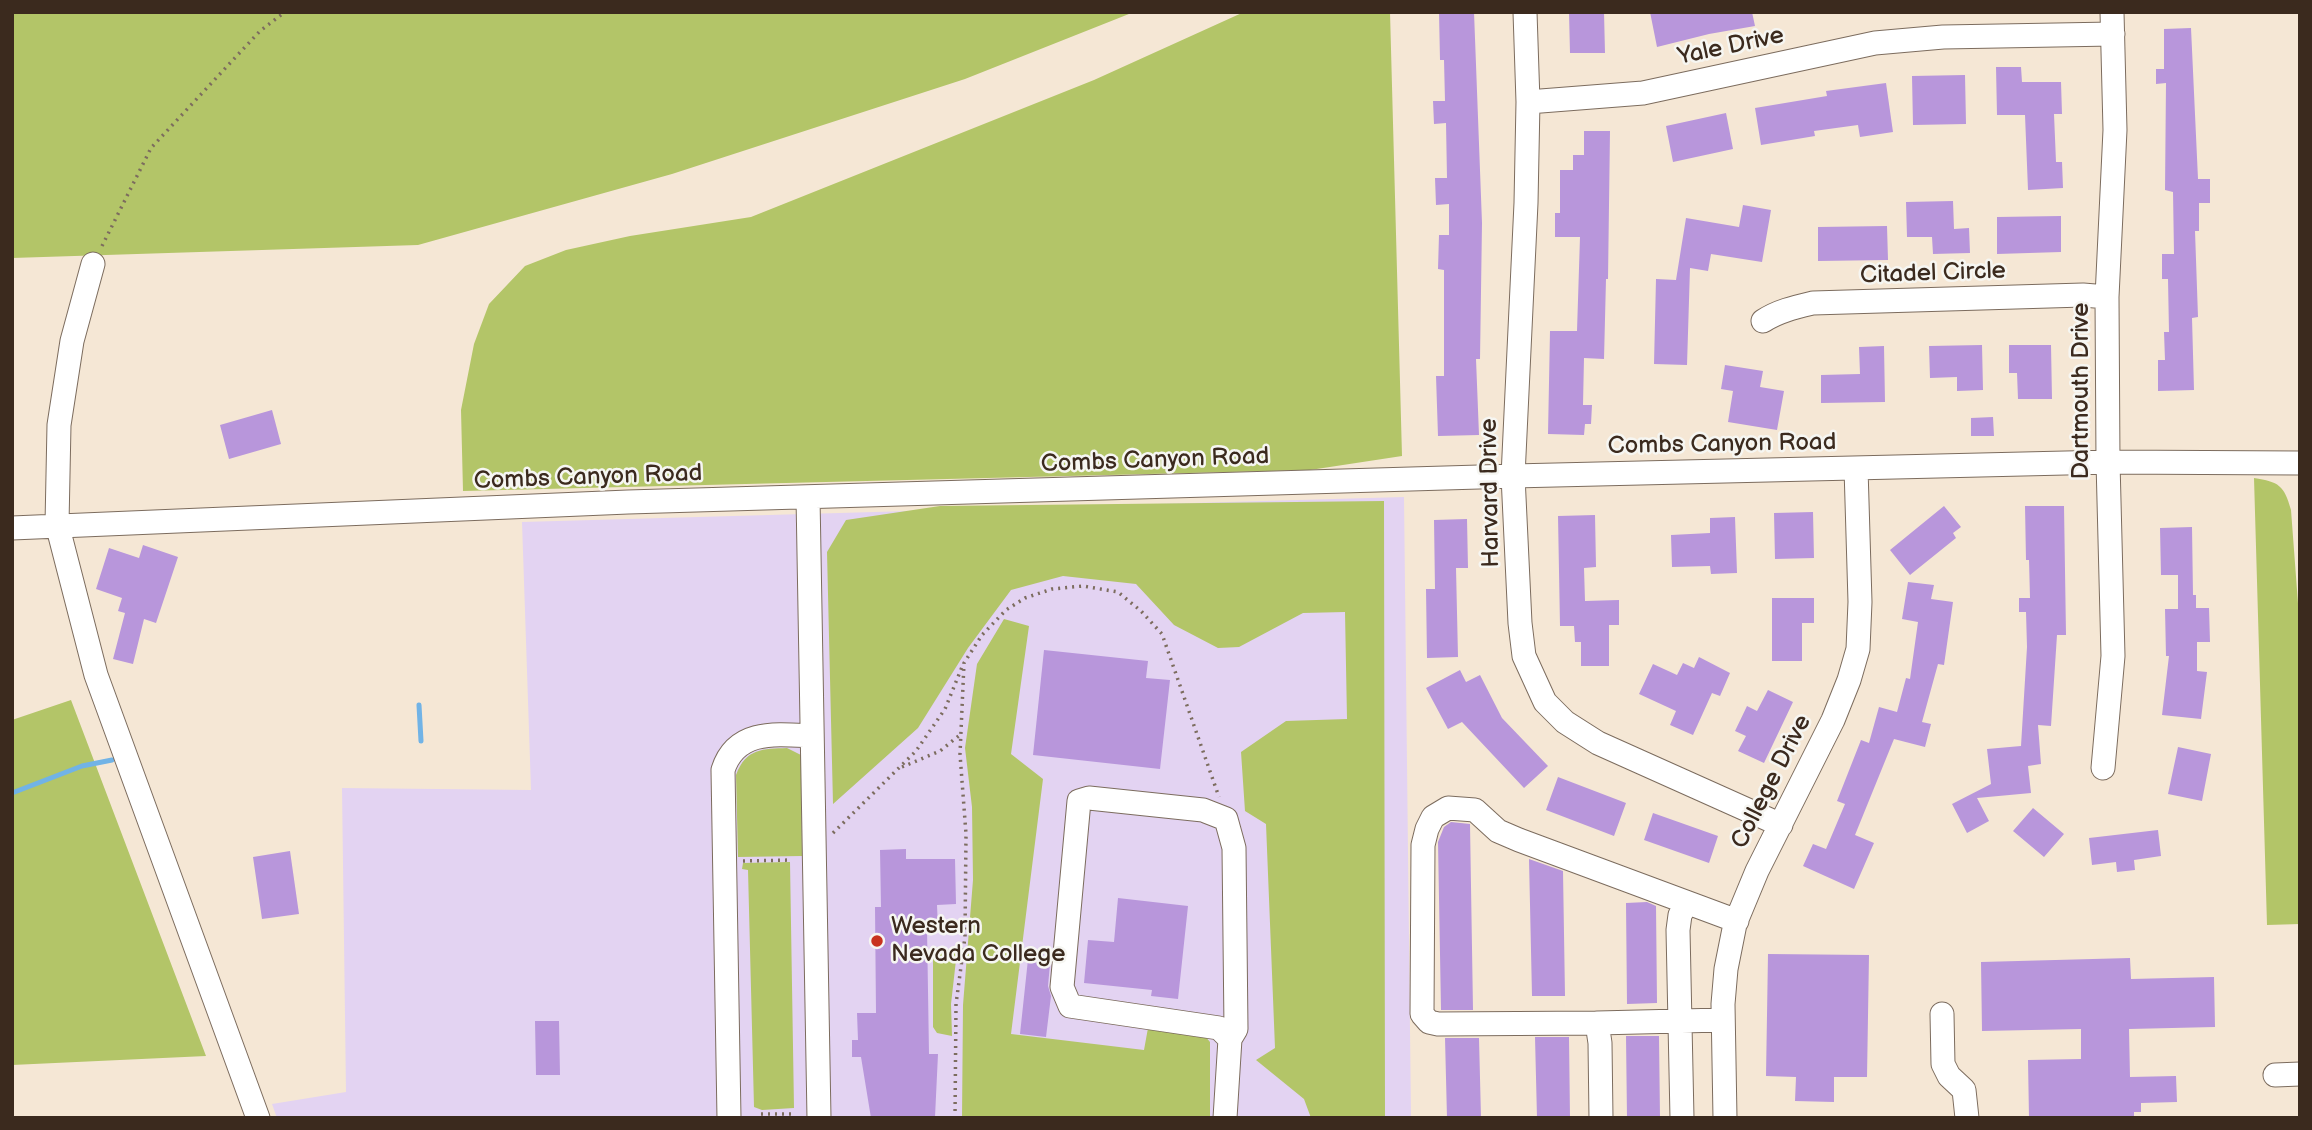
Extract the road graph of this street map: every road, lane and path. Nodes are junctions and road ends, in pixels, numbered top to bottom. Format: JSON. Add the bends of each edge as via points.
{"nodes":[{"id":1,"x":285,"y":12,"type":"edge"},
{"id":2,"x":1525,"y":12,"type":"edge"},
{"id":3,"x":2113,"y":23,"type":"edge"},
{"id":4,"x":1528,"y":102,"type":"junction"},
{"id":5,"x":93,"y":264,"type":"joint"},
{"id":6,"x":2107,"y":297,"type":"junction"},
{"id":7,"x":1763,"y":321,"type":"dead end"},
{"id":8,"x":2108,"y":462,"type":"junction"},
{"id":9,"x":2300,"y":463,"type":"edge"},
{"id":10,"x":1856,"y":468,"type":"junction"},
{"id":11,"x":1513,"y":477,"type":"junction"},
{"id":12,"x":808,"y":497,"type":"junction"},
{"id":13,"x":57,"y":524,"type":"junction"},
{"id":14,"x":12,"y":528,"type":"edge"},
{"id":15,"x":964,"y":663,"type":"junction"},
{"id":16,"x":961,"y":734,"type":"junction"},
{"id":17,"x":811,"y":736,"type":"junction"},
{"id":18,"x":900,"y":768,"type":"junction"},
{"id":19,"x":2103,"y":768,"type":"dead end"},
{"id":20,"x":1226,"y":819,"type":"junction"},
{"id":21,"x":1781,"y":825,"type":"junction"},
{"id":22,"x":814,"y":851,"type":"junction"},
{"id":23,"x":792,"y":860,"type":"dead end"},
{"id":24,"x":741,"y":861,"type":"dead end"},
{"id":25,"x":1687,"y":903,"type":"junction"},
{"id":26,"x":1737,"y":921,"type":"junction"},
{"id":27,"x":1942,"y":1014,"type":"dead end"},
{"id":28,"x":1723,"y":1020,"type":"junction"},
{"id":29,"x":1679,"y":1021,"type":"junction"},
{"id":30,"x":1597,"y":1023,"type":"junction"},
{"id":31,"x":1230,"y":1040,"type":"junction"},
{"id":32,"x":2300,"y":1074,"type":"edge"},
{"id":33,"x":2275,"y":1075,"type":"dead end"},
{"id":34,"x":761,"y":1114,"type":"dead end"},
{"id":35,"x":791,"y":1114,"type":"dead end"},
{"id":36,"x":258,"y":1118,"type":"edge"},
{"id":37,"x":729,"y":1118,"type":"edge"},
{"id":38,"x":819,"y":1118,"type":"edge"},
{"id":39,"x":955,"y":1118,"type":"edge"},
{"id":40,"x":1225,"y":1118,"type":"edge"},
{"id":41,"x":1601,"y":1118,"type":"edge"},
{"id":42,"x":1682,"y":1118,"type":"edge"},
{"id":43,"x":1725,"y":1118,"type":"edge"},
{"id":44,"x":1967,"y":1118,"type":"edge"}],
"edges":[{"from":1,"to":5,"type":"path","via":[[260,31],[151,148]]},
{"from":2,"to":4,"type":"street","name":"Harvard Drive"},
{"from":3,"to":4,"type":"street","name":"Yale Drive","via":[[1875,43],[1643,93]]},
{"from":3,"to":6,"type":"street","name":"Dartmouth Drive","via":[[2115,130]]},
{"from":4,"to":11,"type":"street","name":"Harvard Drive"},
{"from":5,"to":13,"type":"street","via":[[72,341],[59,425]]},
{"from":6,"to":7,"type":"street","name":"Citadel Circle","via":[[1813,303]]},
{"from":6,"to":8,"type":"street","name":"Dartmouth Drive"},
{"from":8,"to":9,"type":"street","name":"Combs Canyon Road"},
{"from":8,"to":10,"type":"street","name":"Combs Canyon Road"},
{"from":8,"to":19,"type":"street","name":"Dartmouth Drive","via":[[2113,656]]},
{"from":10,"to":11,"type":"street","name":"Combs Canyon Road"},
{"from":10,"to":21,"type":"street","name":"College Drive","via":[[1858,649],[1833,720]]},
{"from":11,"to":12,"type":"street","name":"Combs Canyon Road"},
{"from":11,"to":21,"type":"street","name":"Harvard Drive","via":[[1524,656],[1545,702],[1565,722],[1598,743]]},
{"from":12,"to":13,"type":"street","name":"Combs Canyon Road"},
{"from":12,"to":17,"type":"street"},
{"from":13,"to":14,"type":"street","name":"Combs Canyon Road"},
{"from":13,"to":36,"type":"street","via":[[96,675]]},
{"from":15,"to":16,"type":"path"},
{"from":15,"to":18,"type":"path","via":[[945,709]]},
{"from":15,"to":20,"type":"path","via":[[982,635],[1025,598],[1083,586],[1118,592],[1162,634]]},
{"from":16,"to":18,"type":"path","via":[[940,751]]},
{"from":16,"to":39,"type":"path","via":[[967,834],[965,937],[956,1004]]},
{"from":17,"to":22,"type":"street"},
{"from":17,"to":37,"type":"street","via":[[747,740],[735,747],[723,770]]},
{"from":18,"to":22,"type":"path"},
{"from":20,"to":31,"type":"street","via":[[1234,848],[1236,1029]]},
{"from":20,"to":31,"type":"street","via":[[1203,810],[1089,798],[1079,801],[1062,987],[1070,1006],[1219,1028]]},
{"from":21,"to":26,"type":"street","name":"College Drive"},
{"from":22,"to":38,"type":"street"},
{"from":23,"to":24,"type":"path"},
{"from":25,"to":26,"type":"street"},
{"from":25,"to":29,"type":"street","via":[[1678,930]]},
{"from":25,"to":30,"type":"street","via":[[1509,836],[1475,810],[1448,808],[1433,817],[1423,845],[1422,1014],[1429,1022],[1446,1024]]},
{"from":26,"to":28,"type":"street","name":"College Drive","via":[[1726,969]]},
{"from":27,"to":44,"type":"street","via":[[1944,1064],[1964,1090]]},
{"from":28,"to":29,"type":"street"},
{"from":28,"to":43,"type":"street","name":"College Drive"},
{"from":29,"to":30,"type":"street"},
{"from":29,"to":42,"type":"street"},
{"from":30,"to":41,"type":"street"},
{"from":31,"to":40,"type":"street"},
{"from":32,"to":33,"type":"street"},
{"from":34,"to":35,"type":"path"}]}
